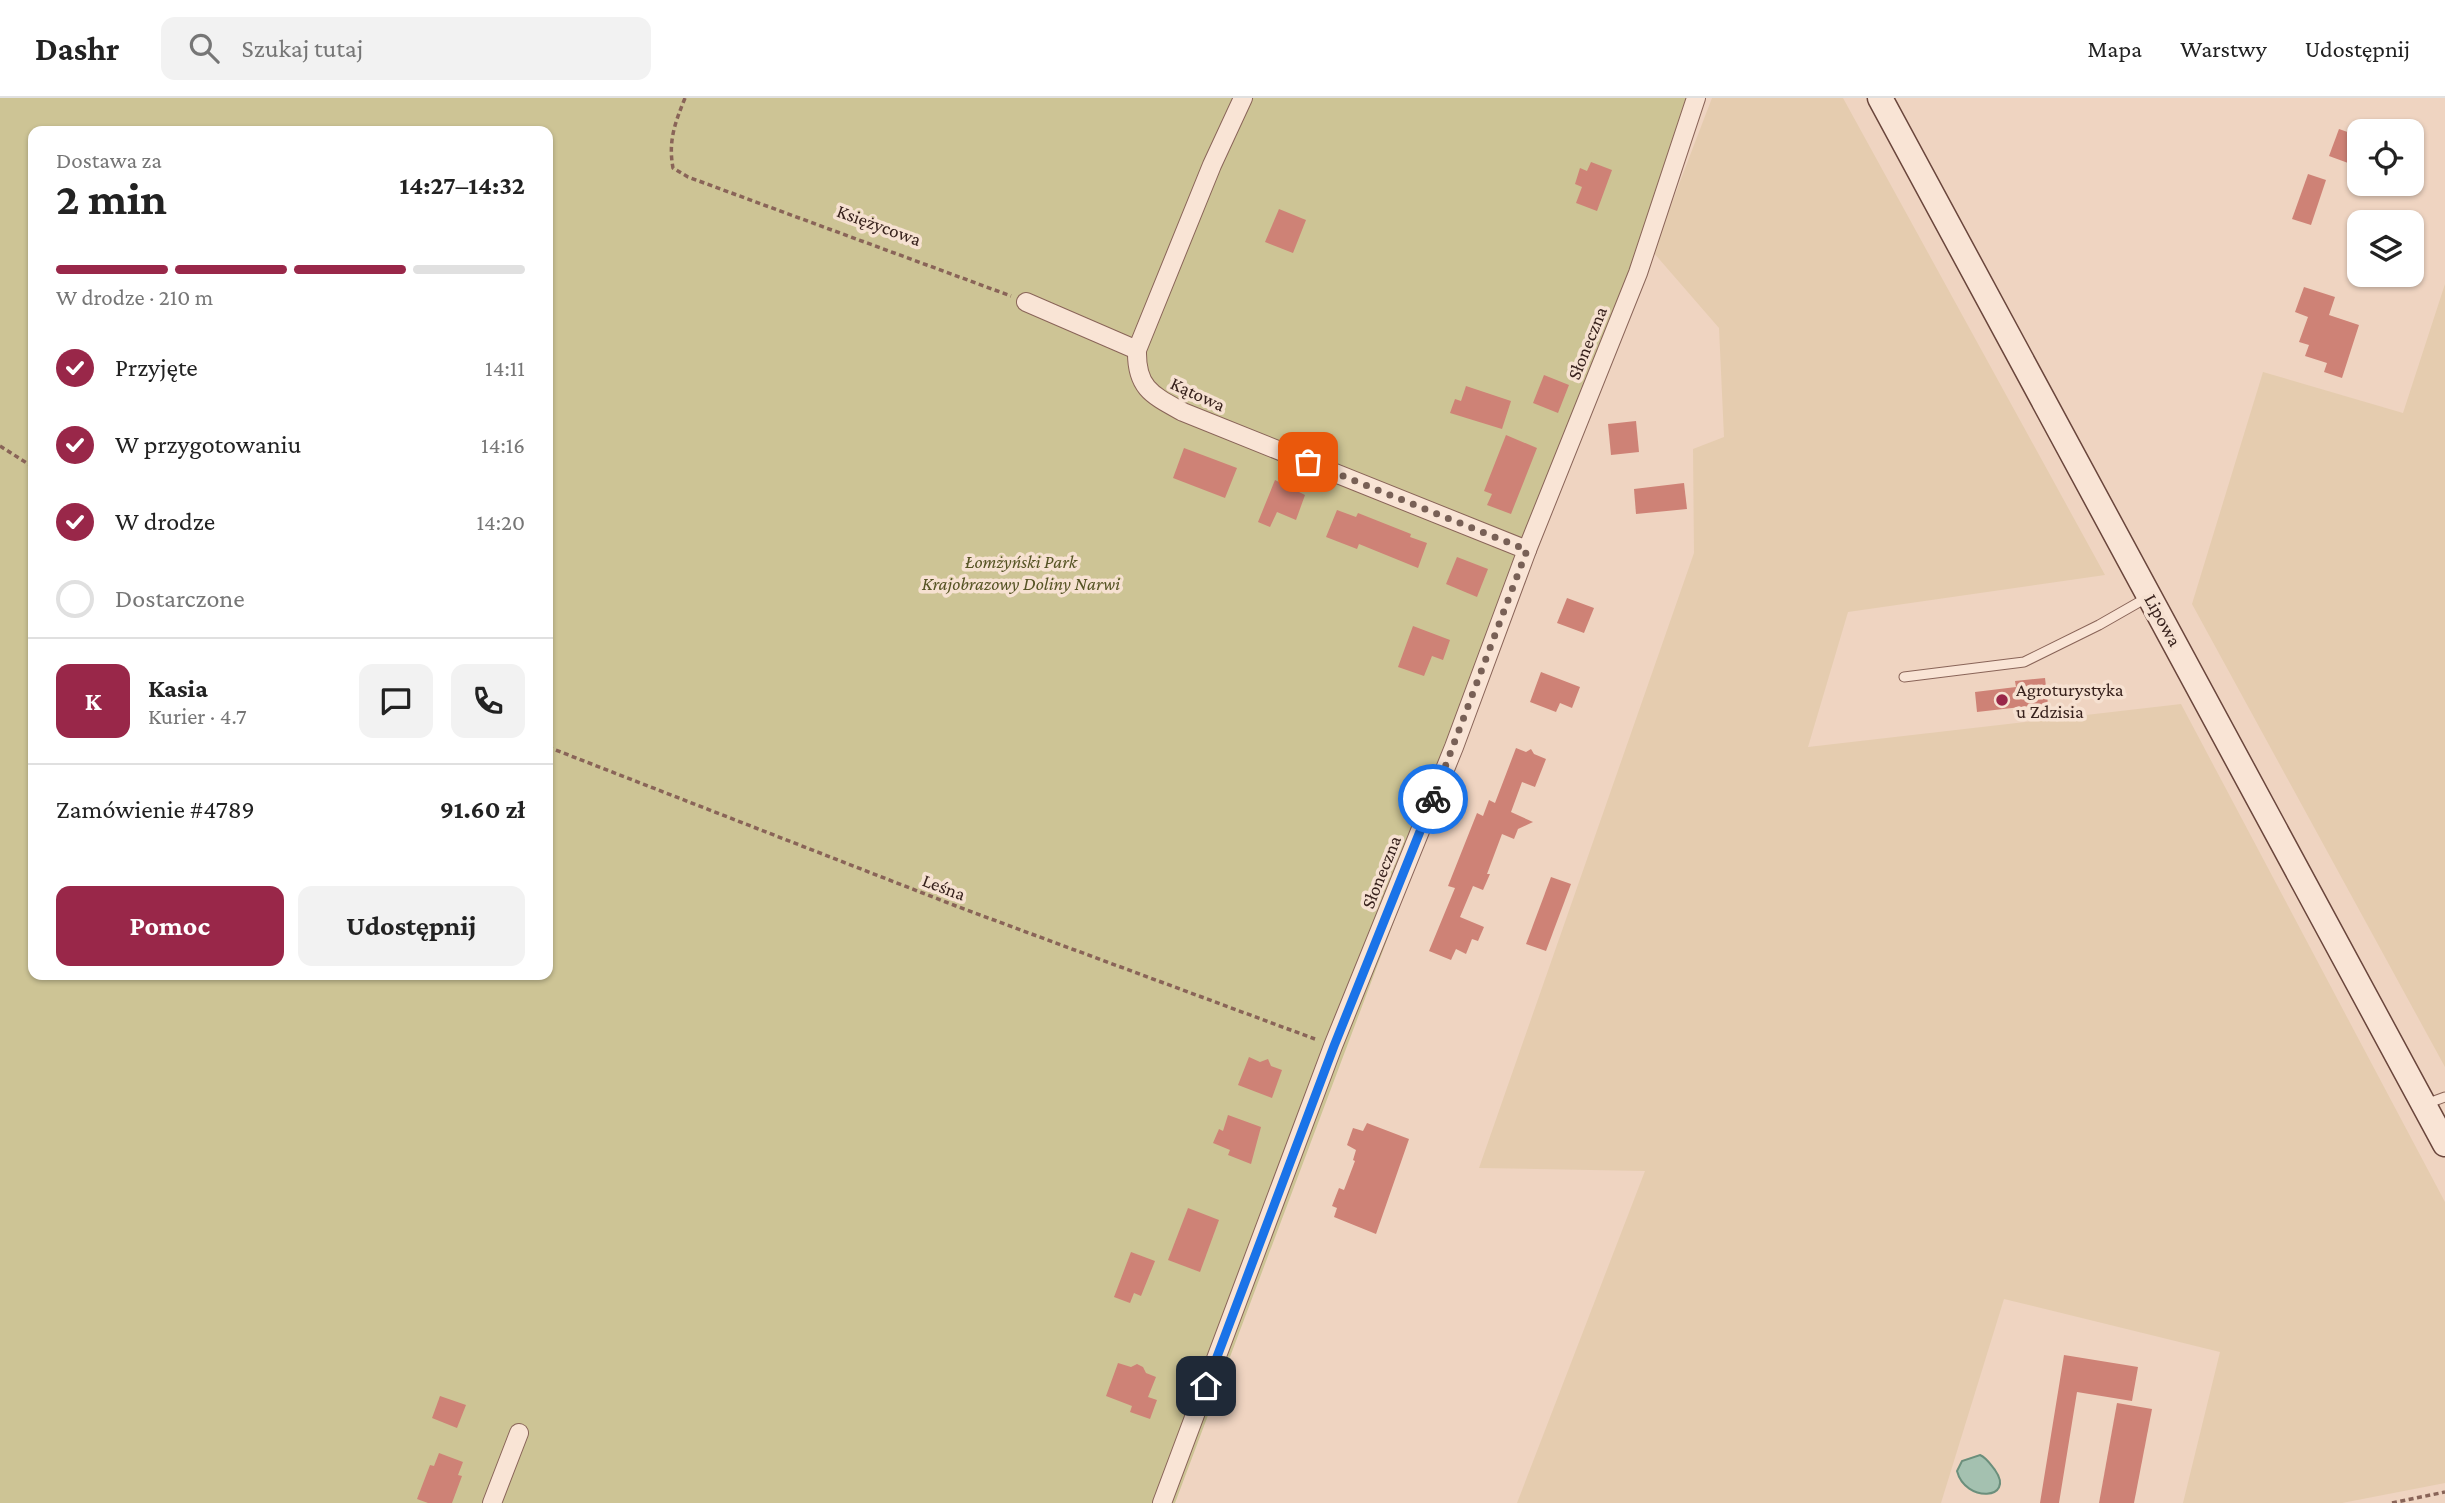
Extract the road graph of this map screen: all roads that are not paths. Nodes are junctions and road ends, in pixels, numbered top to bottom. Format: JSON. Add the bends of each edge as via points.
{"nodes":[{"id":1,"x":1243,"y":98,"type":"edge"},
{"id":2,"x":1696,"y":98,"type":"edge"},
{"id":3,"x":1880,"y":98,"type":"edge"},
{"id":4,"x":1026,"y":302,"type":"road end"},
{"id":5,"x":1137,"y":350,"type":"junction"},
{"id":6,"x":1527,"y":550,"type":"junction"},
{"id":7,"x":2150,"y":596,"type":"junction"},
{"id":8,"x":1904,"y":677,"type":"dead end"},
{"id":9,"x":2435,"y":1101,"type":"edge"},
{"id":10,"x":2445,"y":1144,"type":"edge"},
{"id":11,"x":519,"y":1433,"type":"dead end"},
{"id":12,"x":492,"y":1503,"type":"edge"},
{"id":13,"x":1162,"y":1503,"type":"edge"}],
"edges":[{"from":1,"to":5,"type":"street"},
{"from":2,"to":6,"type":"street","name":"Słoneczna","via":[[1638,273]]},
{"from":3,"to":7,"type":"main road","name":"Lipowa"},
{"from":4,"to":5,"type":"street"},
{"from":5,"to":6,"type":"street","name":"Kątowa","via":[[1143,383],[1154,396],[1182,412]]},
{"from":6,"to":13,"type":"street","name":"Słoneczna"},
{"from":7,"to":8,"type":"lane","via":[[2024,662]]},
{"from":7,"to":9,"type":"main road","name":"Lipowa"},
{"from":9,"to":10,"type":"main road","name":"Lipowa"},
{"from":11,"to":12,"type":"street"}]}
